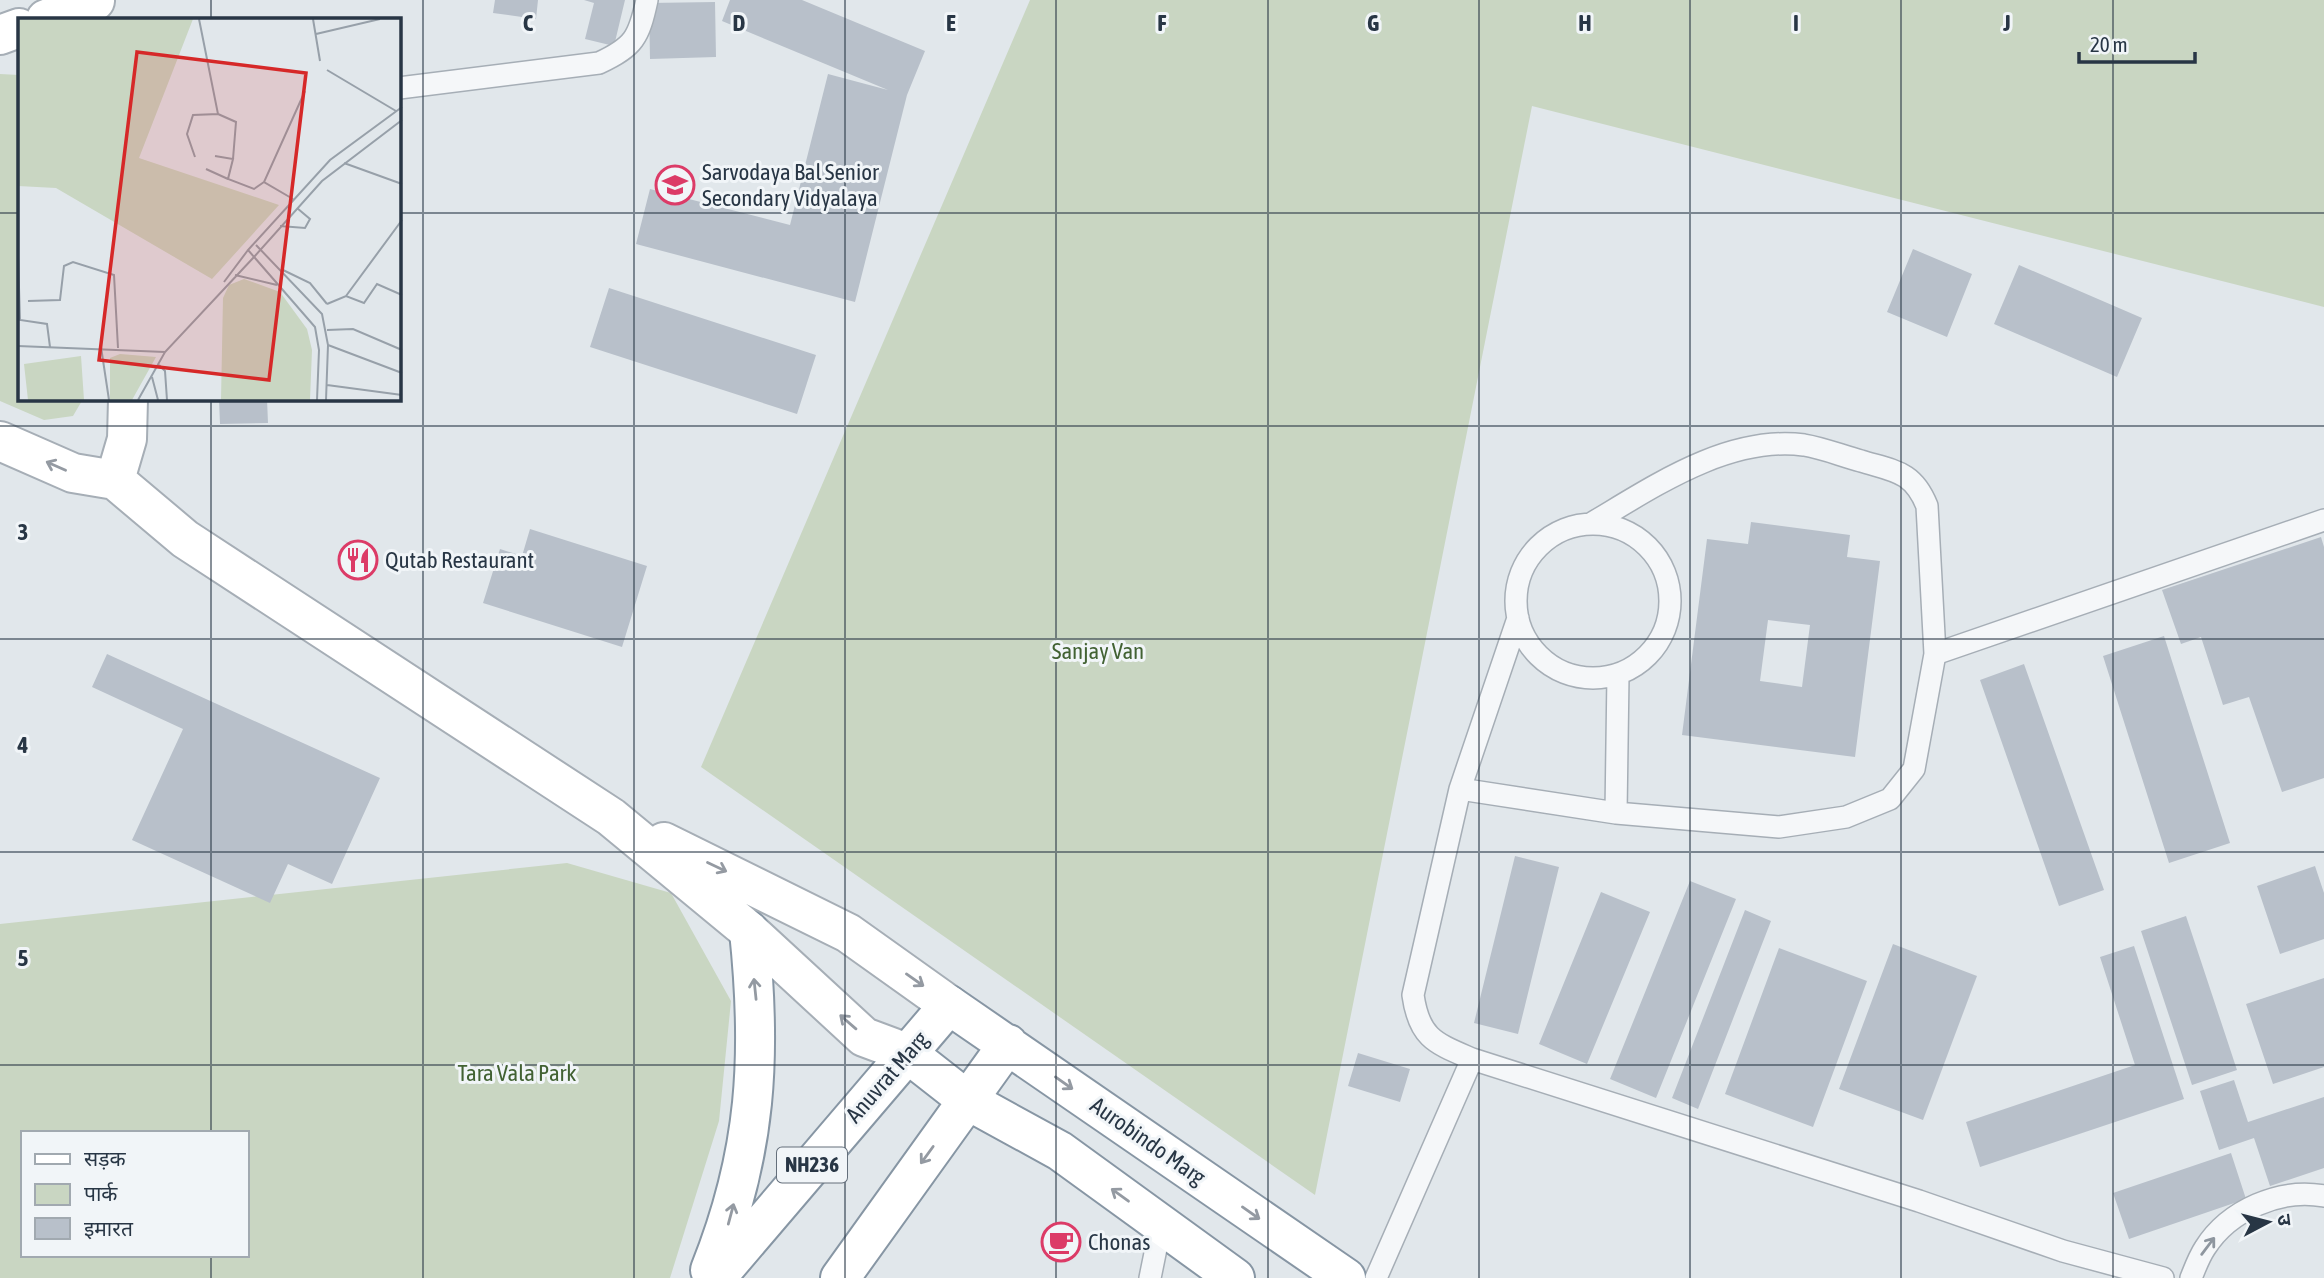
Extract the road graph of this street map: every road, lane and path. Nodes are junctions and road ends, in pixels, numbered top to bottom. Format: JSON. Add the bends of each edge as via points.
{"nodes":[{"id":1,"x":647,"y":0,"type":"edge"},
{"id":2,"x":95,"y":7,"type":"edge"},
{"id":3,"x":50,"y":18,"type":"edge"},
{"id":4,"x":18,"y":28,"type":"edge"},
{"id":5,"x":0,"y":35,"type":"edge"},
{"id":6,"x":401,"y":88,"type":"edge"},
{"id":7,"x":128,"y":401,"type":"edge"},
{"id":8,"x":5,"y":451,"type":"edge"},
{"id":9,"x":115,"y":480,"type":"junction"},
{"id":10,"x":2324,"y":520,"type":"edge"},
{"id":11,"x":1592,"y":523,"type":"junction"},
{"id":12,"x":1518,"y":618,"type":"junction"},
{"id":13,"x":1935,"y":654,"type":"junction"},
{"id":14,"x":1618,"y":675,"type":"junction"},
{"id":15,"x":1460,"y":789,"type":"junction"},
{"id":16,"x":1616,"y":813,"type":"junction"},
{"id":17,"x":611,"y":817,"type":"junction"},
{"id":18,"x":749,"y":931,"type":"junction"},
{"id":19,"x":950,"y":1004,"type":"junction"},
{"id":20,"x":1008,"y":1044,"type":"junction"},
{"id":21,"x":907,"y":1053,"type":"junction"},
{"id":22,"x":1472,"y":1059,"type":"junction"},
{"id":23,"x":967,"y":1100,"type":"junction"},
{"id":24,"x":2324,"y":1196,"type":"edge"},
{"id":25,"x":1161,"y":1224,"type":"junction"},
{"id":26,"x":707,"y":1278,"type":"edge"},
{"id":27,"x":716,"y":1278,"type":"edge"},
{"id":28,"x":840,"y":1278,"type":"edge"},
{"id":29,"x":1150,"y":1278,"type":"edge"},
{"id":30,"x":1235,"y":1278,"type":"edge"},
{"id":31,"x":1346,"y":1278,"type":"edge"},
{"id":32,"x":1376,"y":1278,"type":"edge"},
{"id":33,"x":2163,"y":1278,"type":"edge"},
{"id":34,"x":2191,"y":1278,"type":"edge"}],
"edges":[{"from":1,"to":6,"type":"lane","via":[[640,31],[626,51],[599,63]]},
{"from":2,"to":3,"type":"main road"},
{"from":4,"to":5,"type":"main road"},
{"from":7,"to":9,"type":"main road","via":[[127,439]]},
{"from":9,"to":8,"type":"main road","one_way":true,"via":[[73,473]]},
{"from":9,"to":17,"type":"main road","via":[[185,539]]},
{"from":10,"to":13,"type":"lane"},
{"from":11,"to":12,"type":"lane","via":[[1570,527],[1532,553],[1516,596]]},
{"from":11,"to":13,"type":"lane","via":[[1673,476],[1759,446],[1803,445],[1903,473],[1920,488],[1927,506]]},
{"from":11,"to":14,"type":"lane","via":[[1616,527],[1646,546],[1667,576],[1671,600],[1657,646],[1640,664]]},
{"from":12,"to":14,"type":"lane","via":[[1528,642],[1545,661],[1567,674]]},
{"from":12,"to":15,"type":"lane"},
{"from":13,"to":16,"type":"lane","via":[[1914,769],[1891,800],[1846,817],[1779,827]]},
{"from":14,"to":16,"type":"lane"},
{"from":15,"to":16,"type":"lane"},
{"from":15,"to":22,"type":"lane","via":[[1413,995],[1422,1028],[1433,1042]]},
{"from":17,"to":18,"type":"main road"},
{"from":17,"to":19,"type":"main road","name":"Aurobindo Marg","one_way":true,"via":[[848,933]]},
{"from":21,"to":18,"type":"main road","one_way":true,"via":[[864,1037]]},
{"from":26,"to":18,"type":"main road","one_way":true,"via":[[727,1228],[746,1156],[756,1082],[757,1006]]},
{"from":19,"to":20,"type":"main road","name":"Aurobindo Marg"},
{"from":19,"to":21,"type":"main road","name":"Anuvrat Marg","number":"NH236"},
{"from":20,"to":23,"type":"main road"},
{"from":20,"to":31,"type":"main road","name":"Aurobindo Marg","one_way":true},
{"from":21,"to":23,"type":"main road"},
{"from":21,"to":27,"type":"main road","name":"Anuvrat Marg","number":"NH236"},
{"from":22,"to":32,"type":"lane"},
{"from":22,"to":33,"type":"lane","via":[[1919,1200],[2063,1251]]},
{"from":25,"to":23,"type":"main road","one_way":true,"via":[[1060,1151]]},
{"from":23,"to":28,"type":"main road","one_way":true},
{"from":34,"to":24,"type":"lane","one_way":true,"via":[[2205,1248],[2232,1218],[2269,1199],[2308,1193]]},
{"from":25,"to":29,"type":"lane"},
{"from":25,"to":30,"type":"main road"}]}
